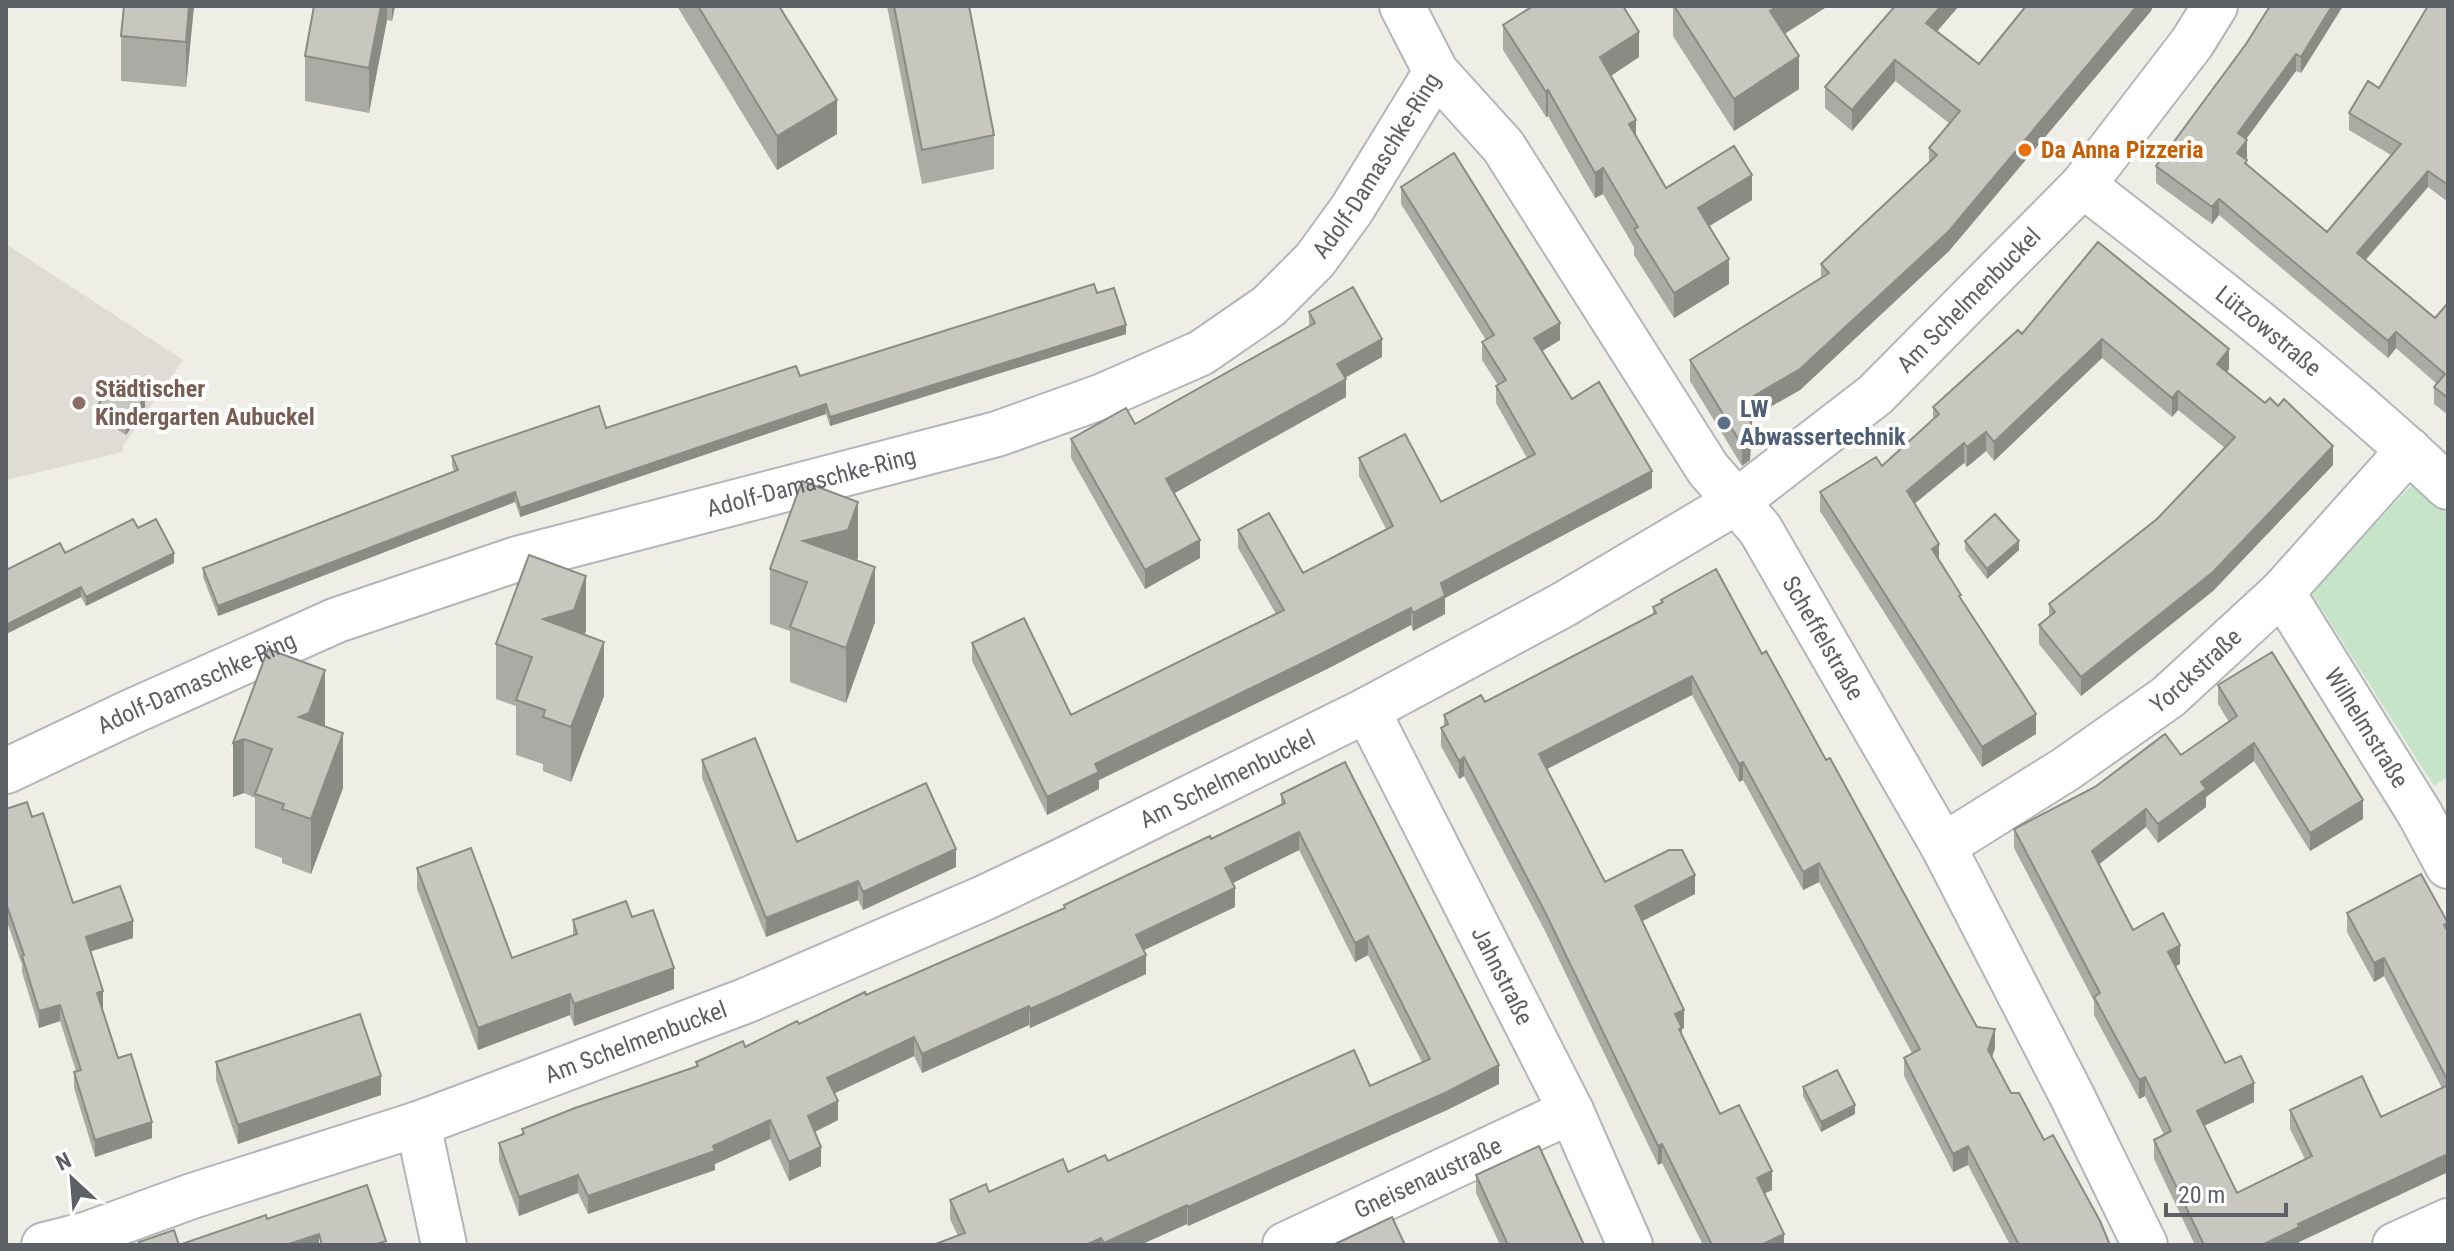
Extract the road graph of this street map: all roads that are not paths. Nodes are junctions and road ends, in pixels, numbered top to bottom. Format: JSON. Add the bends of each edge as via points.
{"nodes":[{"id":1,"x":1402,"y":6,"type":"edge"},
{"id":2,"x":2215,"y":6,"type":"edge"},
{"id":3,"x":1436,"y":72,"type":"junction"},
{"id":4,"x":2083,"y":185,"type":"junction"},
{"id":5,"x":2409,"y":450,"type":"junction"},
{"id":6,"x":2448,"y":487,"type":"edge"},
{"id":7,"x":1736,"y":502,"type":"junction"},
{"id":8,"x":2282,"y":592,"type":"junction"},
{"id":9,"x":1367,"y":710,"type":"junction"},
{"id":10,"x":6,"y":771,"type":"edge"},
{"id":11,"x":2434,"y":805,"type":"edge"},
{"id":12,"x":1943,"y":846,"type":"junction"},
{"id":13,"x":2448,"y":866,"type":"edge"},
{"id":14,"x":1571,"y":1111,"type":"junction"},
{"id":15,"x":418,"y":1124,"type":"junction"},
{"id":16,"x":2448,"y":1221,"type":"edge"},
{"id":17,"x":44,"y":1245,"type":"edge"},
{"id":18,"x":444,"y":1245,"type":"edge"},
{"id":19,"x":1285,"y":1245,"type":"edge"},
{"id":20,"x":1630,"y":1245,"type":"edge"},
{"id":21,"x":2145,"y":1245,"type":"edge"},
{"id":22,"x":2395,"y":1245,"type":"edge"}],
"edges":[{"from":1,"to":3,"type":"street","name":"Adolf-Damaschke-Ring"},
{"from":2,"to":4,"type":"street","name":"Am Schelmenbuckel"},
{"from":3,"to":7,"type":"street","name":"Scheffelstraße","via":[[1503,146],[1708,469]]},
{"from":3,"to":10,"type":"street","name":"Adolf-Damaschke-Ring","via":[[1315,260],[1269,306],[1201,353],[997,434],[517,559],[337,620]]},
{"from":4,"to":5,"type":"street","name":"Lützowstraße","via":[[2244,310]]},
{"from":4,"to":7,"type":"street","name":"Am Schelmenbuckel","via":[[1875,395]]},
{"from":5,"to":6,"type":"street","name":"Lützowstraße"},
{"from":5,"to":8,"type":"street","name":"Yorckstraße"},
{"from":7,"to":9,"type":"street","name":"Am Schelmenbuckel","via":[[1561,606]]},
{"from":7,"to":12,"type":"street","name":"Scheffelstraße","via":[[1760,529]]},
{"from":8,"to":11,"type":"street","name":"Wilhelmstraße"},
{"from":8,"to":12,"type":"street","name":"Yorckstraße","via":[[2168,697]]},
{"from":9,"to":14,"type":"street","name":"Jahnstraße"},
{"from":9,"to":15,"type":"street","name":"Am Schelmenbuckel","via":[[998,892],[852,956]]},
{"from":11,"to":13,"type":"street","name":"Wilhelmstraße"},
{"from":12,"to":21,"type":"street","name":"Scheffelstraße"},
{"from":14,"to":19,"type":"street","name":"Gneisenaustraße"},
{"from":14,"to":20,"type":"street","name":"Jahnstraße"},
{"from":15,"to":17,"type":"street","name":"Am Schelmenbuckel"},
{"from":15,"to":18,"type":"street"},
{"from":16,"to":22,"type":"street"}]}
